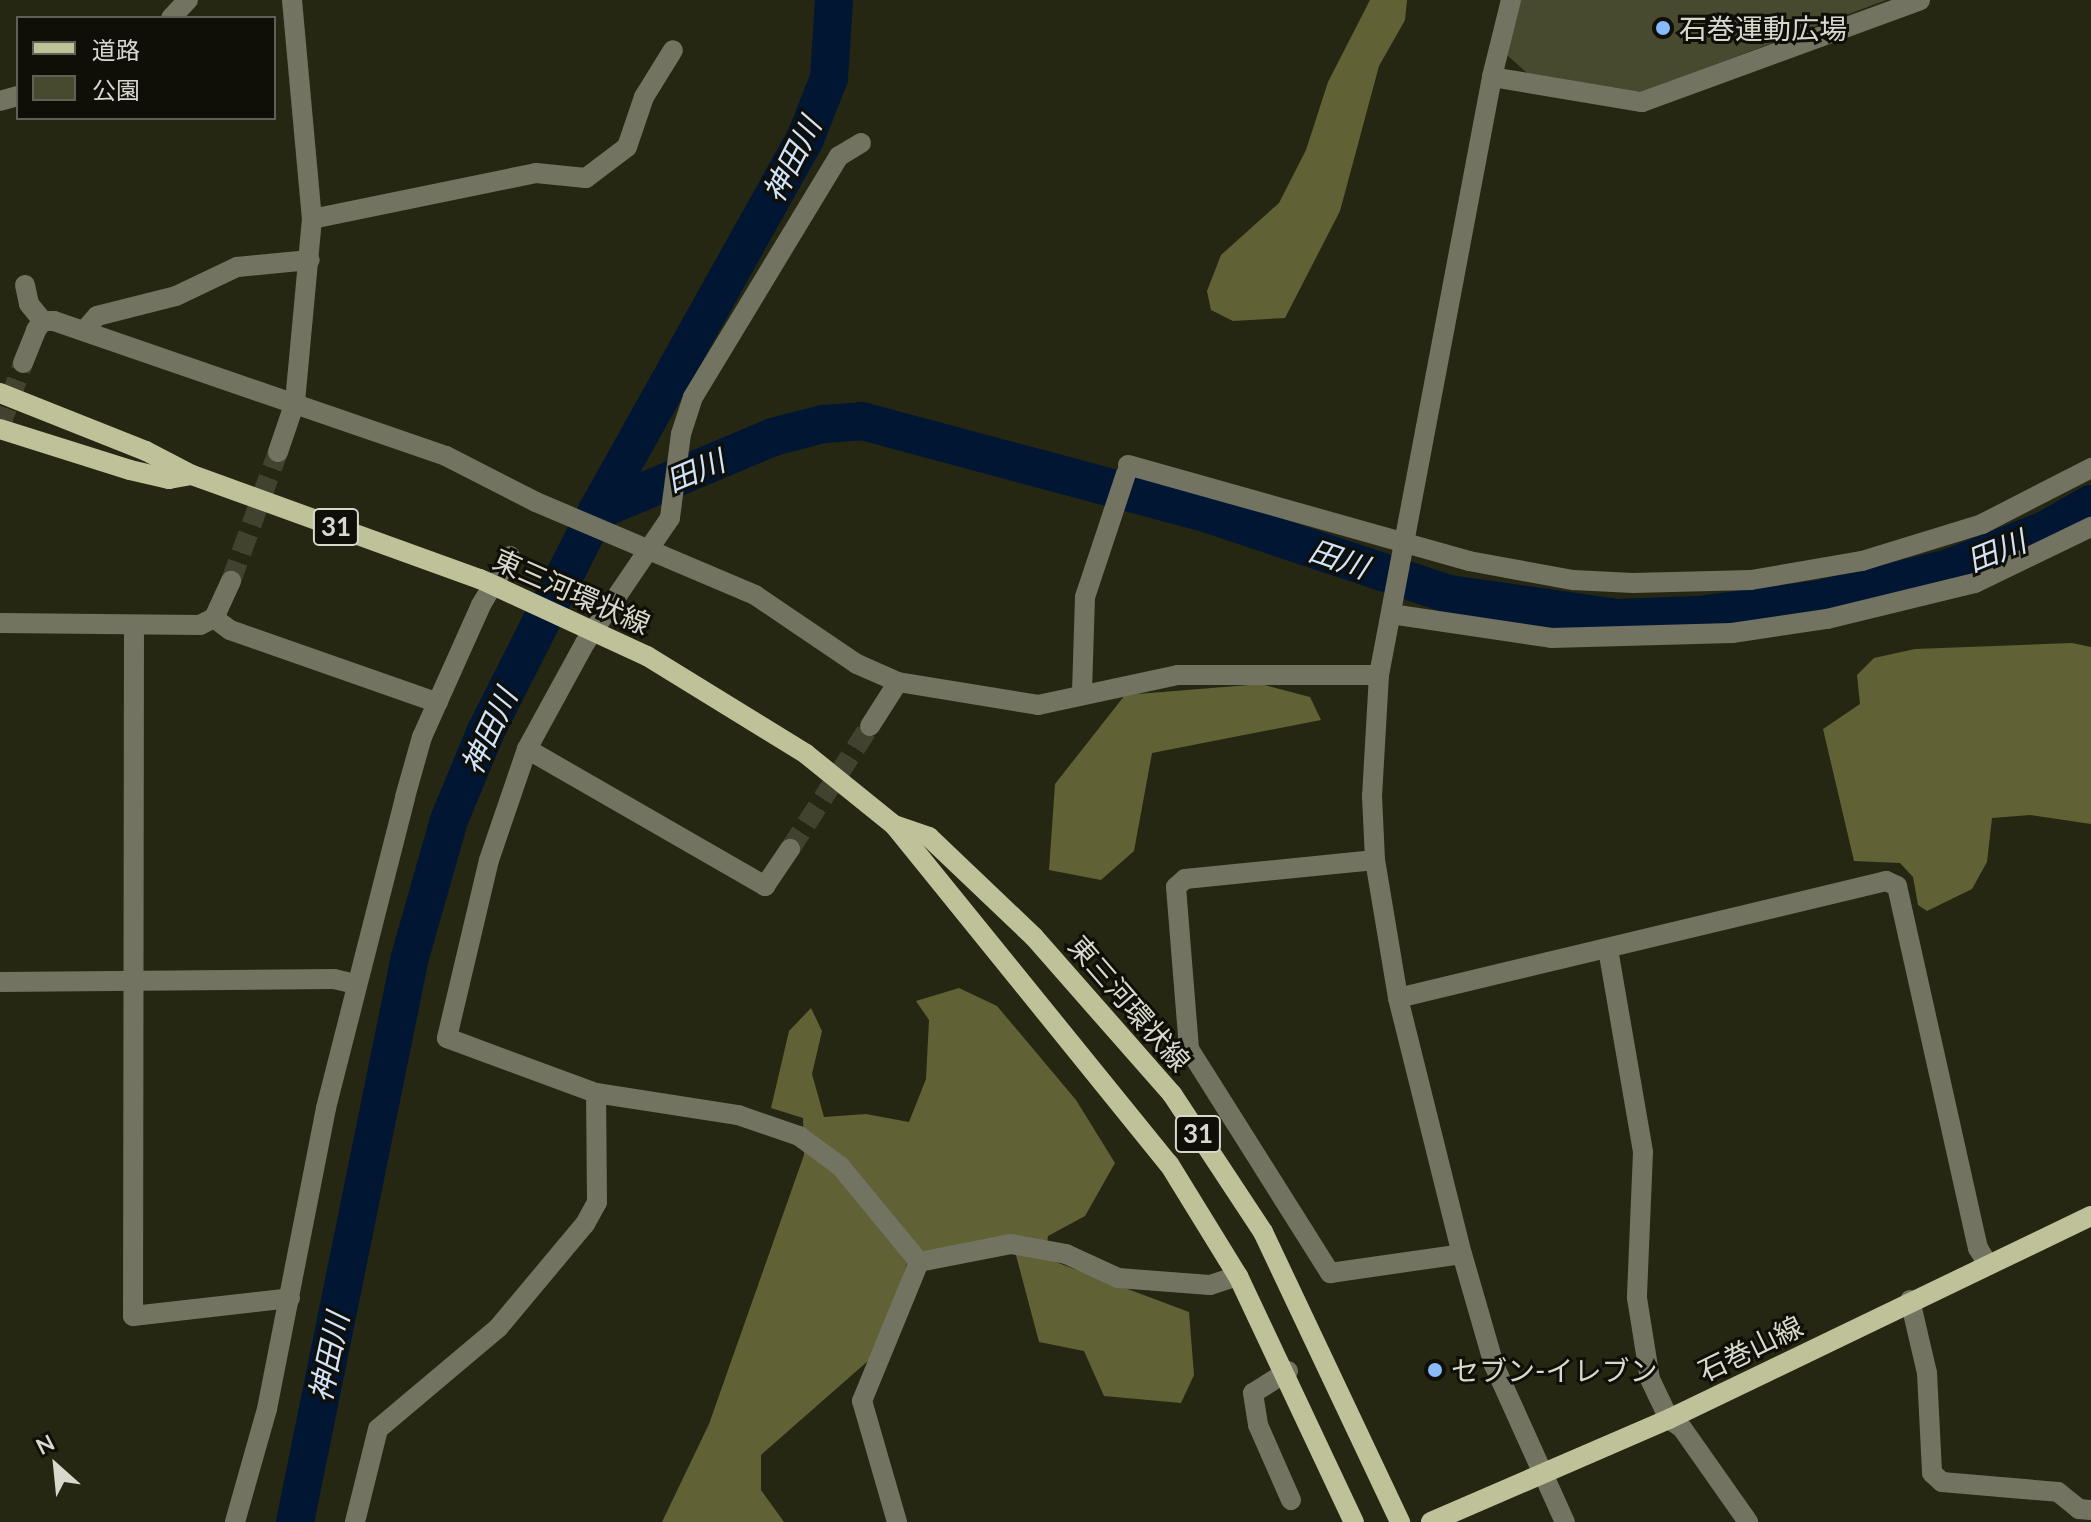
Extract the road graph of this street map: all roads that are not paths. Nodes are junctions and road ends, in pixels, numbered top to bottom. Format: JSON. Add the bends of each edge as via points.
{"nodes":[{"id":1,"x":188,"y":0,"type":"edge"},
{"id":2,"x":292,"y":0,"type":"edge"},
{"id":3,"x":1511,"y":0,"type":"edge"},
{"id":4,"x":1920,"y":0,"type":"edge"},
{"id":5,"x":173,"y":16,"type":"edge"},
{"id":6,"x":673,"y":50,"type":"dead end"},
{"id":7,"x":1492,"y":77,"type":"junction"},
{"id":8,"x":861,"y":143,"type":"dead end"},
{"id":9,"x":312,"y":219,"type":"junction"},
{"id":10,"x":310,"y":260,"type":"junction"},
{"id":11,"x":25,"y":285,"type":"dead end"},
{"id":12,"x":43,"y":321,"type":"junction"},
{"id":13,"x":84,"y":331,"type":"junction"},
{"id":14,"x":23,"y":363,"type":"tunnel mouth"},
{"id":15,"x":0,"y":393,"type":"edge"},
{"id":16,"x":295,"y":402,"type":"junction"},
{"id":17,"x":0,"y":429,"type":"edge"},
{"id":18,"x":278,"y":452,"type":"tunnel mouth"},
{"id":19,"x":2091,"y":468,"type":"edge"},
{"id":20,"x":192,"y":475,"type":"junction"},
{"id":21,"x":2091,"y":527,"type":"edge"},
{"id":22,"x":647,"y":549,"type":"junction"},
{"id":23,"x":1403,"y":550,"type":"junction"},
{"id":24,"x":510,"y":556,"type":"dead end"},
{"id":25,"x":231,"y":581,"type":"tunnel mouth"},
{"id":26,"x":1392,"y":608,"type":"junction"},
{"id":27,"x":214,"y":618,"type":"junction"},
{"id":28,"x":0,"y":623,"type":"edge"},
{"id":29,"x":134,"y":625,"type":"junction"},
{"id":30,"x":1379,"y":675,"type":"junction"},
{"id":31,"x":898,"y":682,"type":"junction"},
{"id":32,"x":1082,"y":692,"type":"junction"},
{"id":33,"x":438,"y":703,"type":"junction"},
{"id":34,"x":870,"y":726,"type":"tunnel mouth"},
{"id":35,"x":527,"y":749,"type":"junction"},
{"id":36,"x":894,"y":825,"type":"junction"},
{"id":37,"x":790,"y":849,"type":"tunnel mouth"},
{"id":38,"x":1375,"y":860,"type":"junction"},
{"id":39,"x":1608,"y":949,"type":"junction"},
{"id":40,"x":133,"y":980,"type":"junction"},
{"id":41,"x":0,"y":982,"type":"edge"},
{"id":42,"x":355,"y":984,"type":"junction"},
{"id":43,"x":1398,"y":998,"type":"junction"},
{"id":44,"x":596,"y":1093,"type":"junction"},
{"id":45,"x":2091,"y":1216,"type":"edge"},
{"id":46,"x":1462,"y":1254,"type":"junction"},
{"id":47,"x":919,"y":1262,"type":"junction"},
{"id":48,"x":1987,"y":1263,"type":"junction"},
{"id":49,"x":1238,"y":1276,"type":"junction"},
{"id":50,"x":290,"y":1298,"type":"junction"},
{"id":51,"x":1910,"y":1300,"type":"junction"},
{"id":52,"x":1288,"y":1371,"type":"junction"},
{"id":53,"x":1669,"y":1419,"type":"junction"},
{"id":54,"x":1541,"y":1476,"type":"junction"},
{"id":55,"x":1291,"y":1500,"type":"dead end"},
{"id":56,"x":2091,"y":1510,"type":"edge"},
{"id":57,"x":235,"y":1522,"type":"edge"},
{"id":58,"x":355,"y":1522,"type":"edge"},
{"id":59,"x":897,"y":1522,"type":"edge"},
{"id":60,"x":1354,"y":1522,"type":"edge"},
{"id":61,"x":1400,"y":1522,"type":"edge"},
{"id":62,"x":1431,"y":1522,"type":"edge"},
{"id":63,"x":1565,"y":1522,"type":"edge"},
{"id":64,"x":1748,"y":1522,"type":"edge"}],
"edges":[{"from":1,"to":5,"type":"street"},
{"from":2,"to":9,"type":"street"},
{"from":3,"to":7,"type":"street"},
{"from":4,"to":7,"type":"street","via":[[1642,102]]},
{"from":6,"to":9,"type":"street","via":[[644,97],[627,147],[586,178],[536,173]]},
{"from":7,"to":23,"type":"street"},
{"from":8,"to":22,"type":"street","via":[[839,156],[693,397],[677,456],[670,518]]},
{"from":9,"to":10,"type":"street"},
{"from":10,"to":13,"type":"street","via":[[237,267],[176,296],[97,316]]},
{"from":10,"to":16,"type":"street"},
{"from":11,"to":12,"type":"street","via":[[29,304]]},
{"from":12,"to":13,"type":"street"},
{"from":12,"to":14,"type":"street"},
{"from":13,"to":16,"type":"street"},
{"from":15,"to":20,"type":"main road","name":"東三河環状線","number":"31","via":[[146,451]]},
{"from":16,"to":18,"type":"street"},
{"from":16,"to":22,"type":"street","via":[[446,456]]},
{"from":17,"to":20,"type":"main road","name":"東三河環状線","number":"31","via":[[130,470],[169,479]]},
{"from":19,"to":23,"type":"street","via":[[1982,524],[1918,546],[1813,572],[1751,580],[1573,580]]},
{"from":20,"to":36,"type":"main road","name":"東三河環状線","number":"31","via":[[480,579],[647,656],[806,754]]},
{"from":21,"to":26,"type":"street","via":[[1975,583],[1827,619],[1732,633],[1551,638]]},
{"from":22,"to":31,"type":"street","via":[[755,595],[857,664]]},
{"from":22,"to":35,"type":"street","via":[[585,643]]},
{"from":23,"to":26,"type":"street"},
{"from":23,"to":32,"type":"street","via":[[1127,469],[1085,597]]},
{"from":24,"to":33,"type":"street","via":[[481,605]]},
{"from":25,"to":27,"type":"street"},
{"from":26,"to":30,"type":"street"},
{"from":27,"to":29,"type":"street","via":[[200,625]]},
{"from":27,"to":33,"type":"street","via":[[230,630]]},
{"from":28,"to":29,"type":"street"},
{"from":29,"to":40,"type":"street"},
{"from":30,"to":32,"type":"street","via":[[1178,675]]},
{"from":30,"to":38,"type":"street"},
{"from":31,"to":32,"type":"street","via":[[1038,705]]},
{"from":31,"to":34,"type":"street"},
{"from":33,"to":42,"type":"street","via":[[405,797]]},
{"from":35,"to":37,"type":"street","via":[[765,886]]},
{"from":35,"to":44,"type":"street","via":[[489,860],[447,1038]]},
{"from":36,"to":49,"type":"main road","name":"東三河環状線","number":"31","via":[[1169,1164]]},
{"from":36,"to":61,"type":"main road","name":"東三河環状線","number":"31","via":[[929,837],[1034,937],[1172,1094],[1263,1232]]},
{"from":38,"to":43,"type":"street"},
{"from":38,"to":46,"type":"street","via":[[1185,879],[1176,887],[1189,1049],[1330,1273]]},
{"from":39,"to":43,"type":"street"},
{"from":39,"to":48,"type":"street","via":[[1886,881],[1897,886],[1978,1248]]},
{"from":39,"to":53,"type":"street","via":[[1643,1152],[1637,1298],[1650,1379]]},
{"from":40,"to":41,"type":"street"},
{"from":40,"to":42,"type":"street","via":[[334,979]]},
{"from":40,"to":50,"type":"street","via":[[133,1316]]},
{"from":42,"to":50,"type":"street"},
{"from":43,"to":46,"type":"street"},
{"from":44,"to":47,"type":"street","via":[[738,1115],[799,1136],[840,1166]]},
{"from":44,"to":58,"type":"street","via":[[597,1202],[498,1328],[378,1429]]},
{"from":45,"to":48,"type":"main road","name":"石巻山線"},
{"from":46,"to":54,"type":"street","via":[[1494,1365]]},
{"from":47,"to":49,"type":"street","via":[[1011,1244],[1066,1254],[1118,1278],[1210,1285]]},
{"from":47,"to":59,"type":"street","via":[[862,1401]]},
{"from":48,"to":51,"type":"main road","name":"石巻山線"},
{"from":49,"to":52,"type":"main road","name":"東三河環状線","number":"31"},
{"from":50,"to":57,"type":"street","via":[[267,1409]]},
{"from":51,"to":53,"type":"main road","name":"石巻山線"},
{"from":51,"to":56,"type":"street","via":[[1927,1373],[1932,1473],[1942,1482],[2058,1492],[2079,1509]]},
{"from":52,"to":55,"type":"street","via":[[1253,1393],[1258,1425]]},
{"from":52,"to":60,"type":"main road","name":"東三河環状線","number":"31"},
{"from":53,"to":54,"type":"main road","name":"石巻山線"},
{"from":53,"to":64,"type":"street","via":[[1682,1428]]},
{"from":54,"to":62,"type":"main road","name":"石巻山線"},
{"from":54,"to":63,"type":"street"}]}
